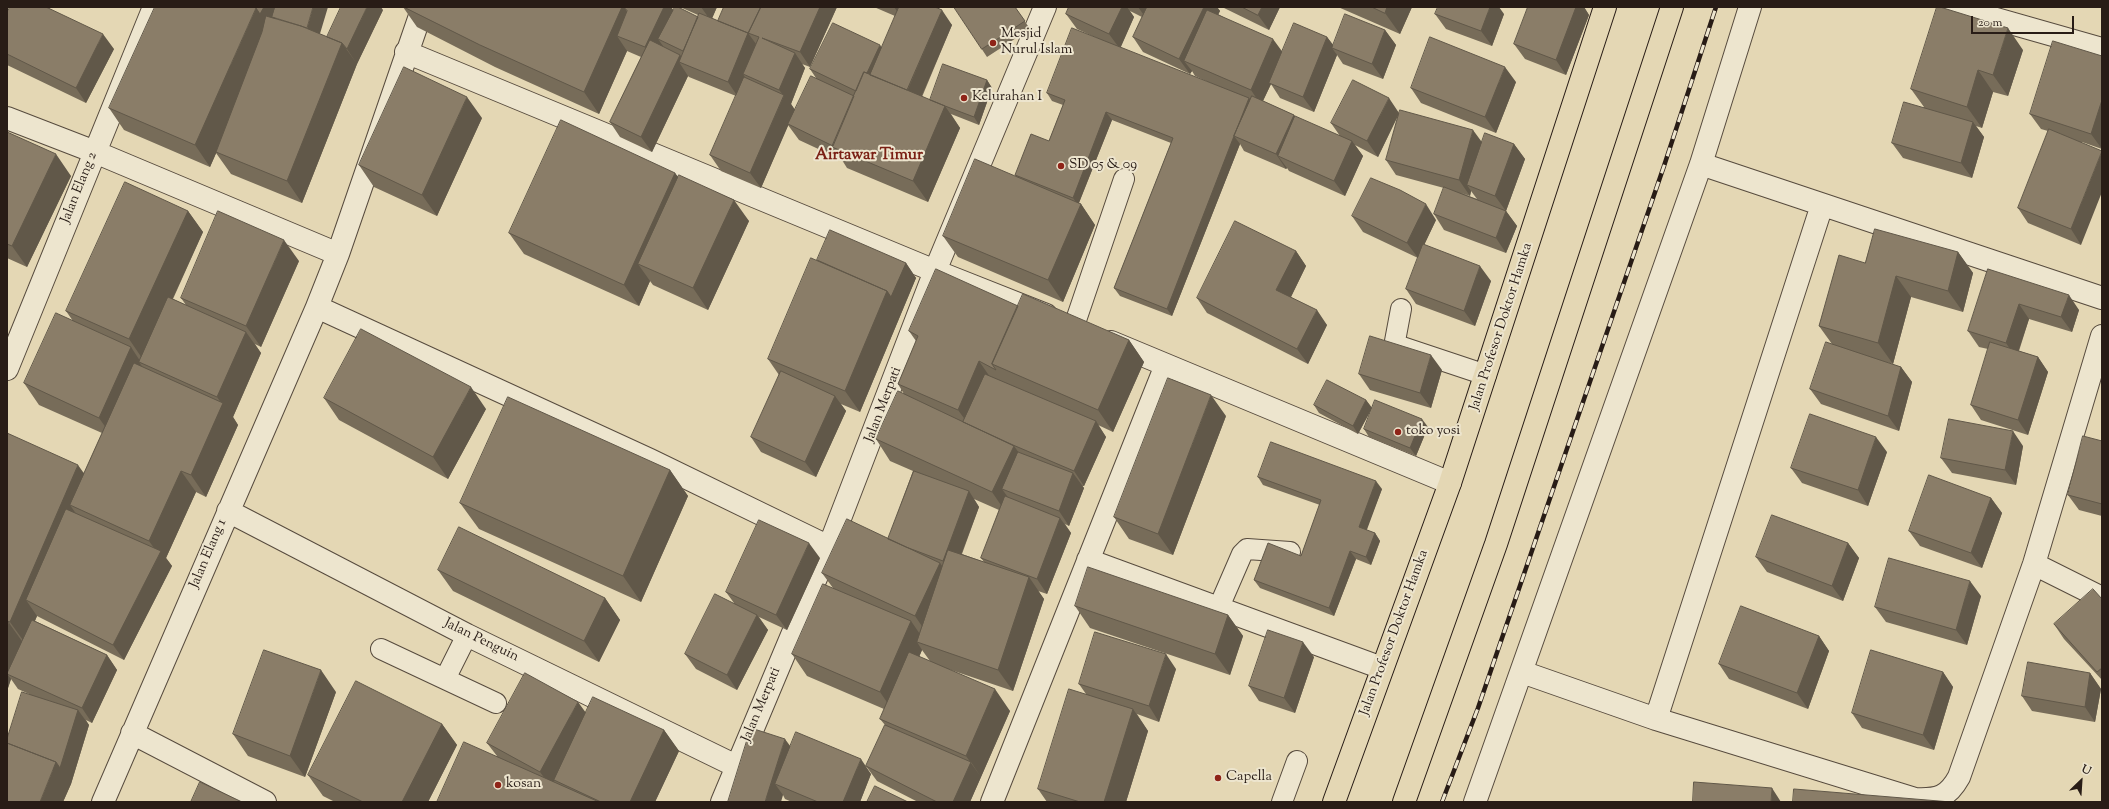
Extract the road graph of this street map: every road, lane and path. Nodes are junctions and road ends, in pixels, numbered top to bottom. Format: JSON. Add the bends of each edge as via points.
{"nodes":[{"id":1,"x":154,"y":7,"type":"edge"},
{"id":2,"x":423,"y":7,"type":"edge"},
{"id":3,"x":1045,"y":7,"type":"edge"},
{"id":4,"x":1605,"y":7,"type":"edge"},
{"id":5,"x":1672,"y":7,"type":"edge"},
{"id":6,"x":1750,"y":7,"type":"edge"},
{"id":7,"x":1954,"y":7,"type":"edge"},
{"id":8,"x":2102,"y":49,"type":"edge"},
{"id":9,"x":406,"y":52,"type":"junction"},
{"id":10,"x":7,"y":118,"type":"edge"},
{"id":11,"x":95,"y":152,"type":"junction"},
{"id":12,"x":1701,"y":164,"type":"junction"},
{"id":13,"x":1124,"y":179,"type":"dead end"},
{"id":14,"x":1822,"y":205,"type":"junction"},
{"id":15,"x":338,"y":254,"type":"junction"},
{"id":16,"x":935,"y":271,"type":"junction"},
{"id":17,"x":2102,"y":298,"type":"edge"},
{"id":18,"x":317,"y":307,"type":"junction"},
{"id":19,"x":1401,"y":310,"type":"dead end"},
{"id":20,"x":1074,"y":326,"type":"junction"},
{"id":21,"x":2102,"y":336,"type":"edge"},
{"id":22,"x":1166,"y":365,"type":"junction"},
{"id":23,"x":7,"y":369,"type":"edge"},
{"id":24,"x":1486,"y":374,"type":"junction"},
{"id":25,"x":1450,"y":483,"type":"junction"},
{"id":26,"x":228,"y":512,"type":"junction"},
{"id":27,"x":829,"y":547,"type":"junction"},
{"id":28,"x":1290,"y":552,"type":"edge"},
{"id":29,"x":1088,"y":560,"type":"junction"},
{"id":30,"x":2034,"y":564,"type":"junction"},
{"id":31,"x":2102,"y":598,"type":"edge"},
{"id":32,"x":1219,"y":607,"type":"junction"},
{"id":33,"x":468,"y":634,"type":"junction"},
{"id":34,"x":381,"y":649,"type":"dead end"},
{"id":35,"x":1382,"y":668,"type":"junction"},
{"id":36,"x":1522,"y":672,"type":"junction"},
{"id":37,"x":445,"y":679,"type":"junction"},
{"id":38,"x":496,"y":703,"type":"dead end"},
{"id":39,"x":1656,"y":719,"type":"junction"},
{"id":40,"x":132,"y":733,"type":"junction"},
{"id":41,"x":1297,"y":761,"type":"dead end"},
{"id":42,"x":736,"y":766,"type":"junction"},
{"id":43,"x":103,"y":802,"type":"edge"},
{"id":44,"x":265,"y":802,"type":"edge"},
{"id":45,"x":722,"y":802,"type":"edge"},
{"id":46,"x":992,"y":802,"type":"edge"},
{"id":47,"x":1282,"y":802,"type":"edge"},
{"id":48,"x":1334,"y":802,"type":"edge"},
{"id":49,"x":1404,"y":802,"type":"edge"},
{"id":50,"x":1475,"y":802,"type":"edge"}],
"edges":[{"from":1,"to":11,"type":"street","name":"Jalan Elang 2"},
{"from":2,"to":9,"type":"street","name":"Jalan Elang 1"},
{"from":3,"to":16,"type":"street","name":"Jalan Merpati"},
{"from":4,"to":24,"type":"highway","name":"Jalan Profesor Doktor Hamka"},
{"from":5,"to":49,"type":"highway","via":[[1496,544]]},
{"from":6,"to":12,"type":"street"},
{"from":7,"to":8,"type":"street"},
{"from":9,"to":15,"type":"street","name":"Jalan Elang 1"},
{"from":9,"to":16,"type":"street"},
{"from":10,"to":11,"type":"street"},
{"from":11,"to":15,"type":"street"},
{"from":11,"to":23,"type":"street","name":"Jalan Elang 2"},
{"from":12,"to":14,"type":"street"},
{"from":12,"to":36,"type":"street"},
{"from":13,"to":20,"type":"lane"},
{"from":14,"to":17,"type":"street"},
{"from":14,"to":39,"type":"street"},
{"from":15,"to":18,"type":"street","name":"Jalan Elang 1"},
{"from":16,"to":20,"type":"street"},
{"from":16,"to":27,"type":"street","name":"Jalan Merpati"},
{"from":18,"to":26,"type":"street","name":"Jalan Elang 1"},
{"from":18,"to":27,"type":"street","via":[[650,460]]},
{"from":19,"to":24,"type":"lane","via":[[1396,346]]},
{"from":20,"to":22,"type":"street"},
{"from":21,"to":30,"type":"street"},
{"from":22,"to":25,"type":"street"},
{"from":22,"to":29,"type":"street"},
{"from":24,"to":25,"type":"highway","name":"Jalan Profesor Doktor Hamka"},
{"from":25,"to":35,"type":"highway","name":"Jalan Profesor Doktor Hamka"},
{"from":26,"to":33,"type":"street","name":"Jalan Penguin"},
{"from":26,"to":40,"type":"street","name":"Jalan Elang 1"},
{"from":27,"to":42,"type":"street","name":"Jalan Merpati"},
{"from":28,"to":32,"type":"lane","via":[[1247,549],[1242,554]]},
{"from":29,"to":32,"type":"street"},
{"from":29,"to":46,"type":"street"},
{"from":30,"to":31,"type":"street"},
{"from":30,"to":39,"type":"street","via":[[1959,777],[1954,786],[1939,798],[1915,799]]},
{"from":32,"to":35,"type":"street"},
{"from":33,"to":37,"type":"lane"},
{"from":33,"to":42,"type":"street","name":"Jalan Penguin"},
{"from":34,"to":37,"type":"lane"},
{"from":35,"to":48,"type":"highway","name":"Jalan Profesor Doktor Hamka"},
{"from":36,"to":39,"type":"street"},
{"from":36,"to":50,"type":"street"},
{"from":37,"to":38,"type":"lane"},
{"from":40,"to":43,"type":"street","name":"Jalan Elang 1"},
{"from":40,"to":44,"type":"street"},
{"from":41,"to":47,"type":"lane"},
{"from":42,"to":45,"type":"street","name":"Jalan Merpati"}]}
